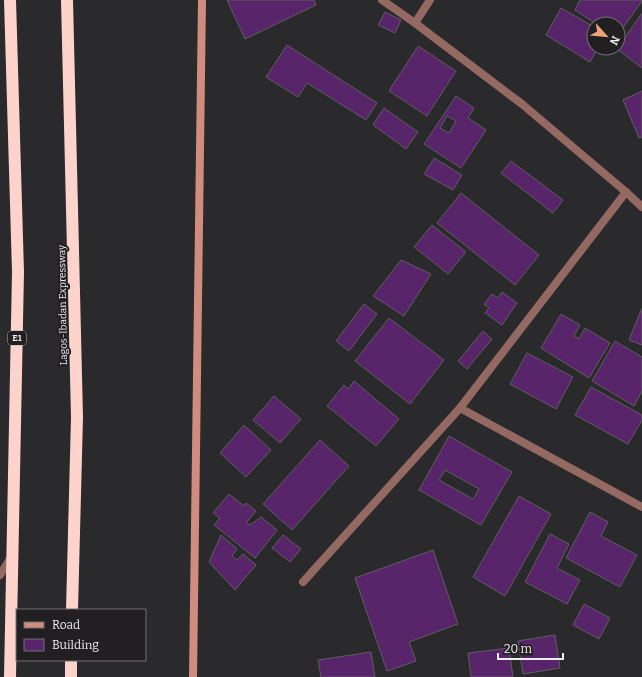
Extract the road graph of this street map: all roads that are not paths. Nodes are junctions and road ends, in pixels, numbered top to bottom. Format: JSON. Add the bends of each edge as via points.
{"nodes":[{"id":1,"x":10,"y":0,"type":"edge"},
{"id":2,"x":67,"y":0,"type":"edge"},
{"id":3,"x":202,"y":0,"type":"edge"},
{"id":4,"x":382,"y":0,"type":"edge"},
{"id":5,"x":430,"y":0,"type":"edge"},
{"id":6,"x":415,"y":23,"type":"junction"},
{"id":7,"x":626,"y":192,"type":"junction"},
{"id":8,"x":642,"y":207,"type":"edge"},
{"id":9,"x":460,"y":408,"type":"junction"},
{"id":10,"x":642,"y":507,"type":"edge"},
{"id":11,"x":12,"y":556,"type":"junction"},
{"id":12,"x":0,"y":574,"type":"edge"},
{"id":13,"x":303,"y":582,"type":"dead end"},
{"id":14,"x":72,"y":609,"type":"edge"},
{"id":15,"x":71,"y":661,"type":"edge"},
{"id":16,"x":10,"y":677,"type":"edge"},
{"id":17,"x":70,"y":677,"type":"edge"},
{"id":18,"x":193,"y":677,"type":"edge"}],
"edges":[{"from":1,"to":11,"type":"highway","number":"E1","via":[[18,272]]},
{"from":2,"to":14,"type":"highway","name":"Lagos-Ibadan Expressway","via":[[77,417]]},
{"from":3,"to":18,"type":"main road"},
{"from":4,"to":6,"type":"street"},
{"from":5,"to":6,"type":"street"},
{"from":6,"to":7,"type":"street","via":[[522,104]]},
{"from":7,"to":8,"type":"street"},
{"from":7,"to":9,"type":"street"},
{"from":9,"to":10,"type":"street"},
{"from":9,"to":13,"type":"street"},
{"from":11,"to":12,"type":"street"},
{"from":11,"to":16,"type":"highway","number":"E1"},
{"from":15,"to":17,"type":"highway"}]}
